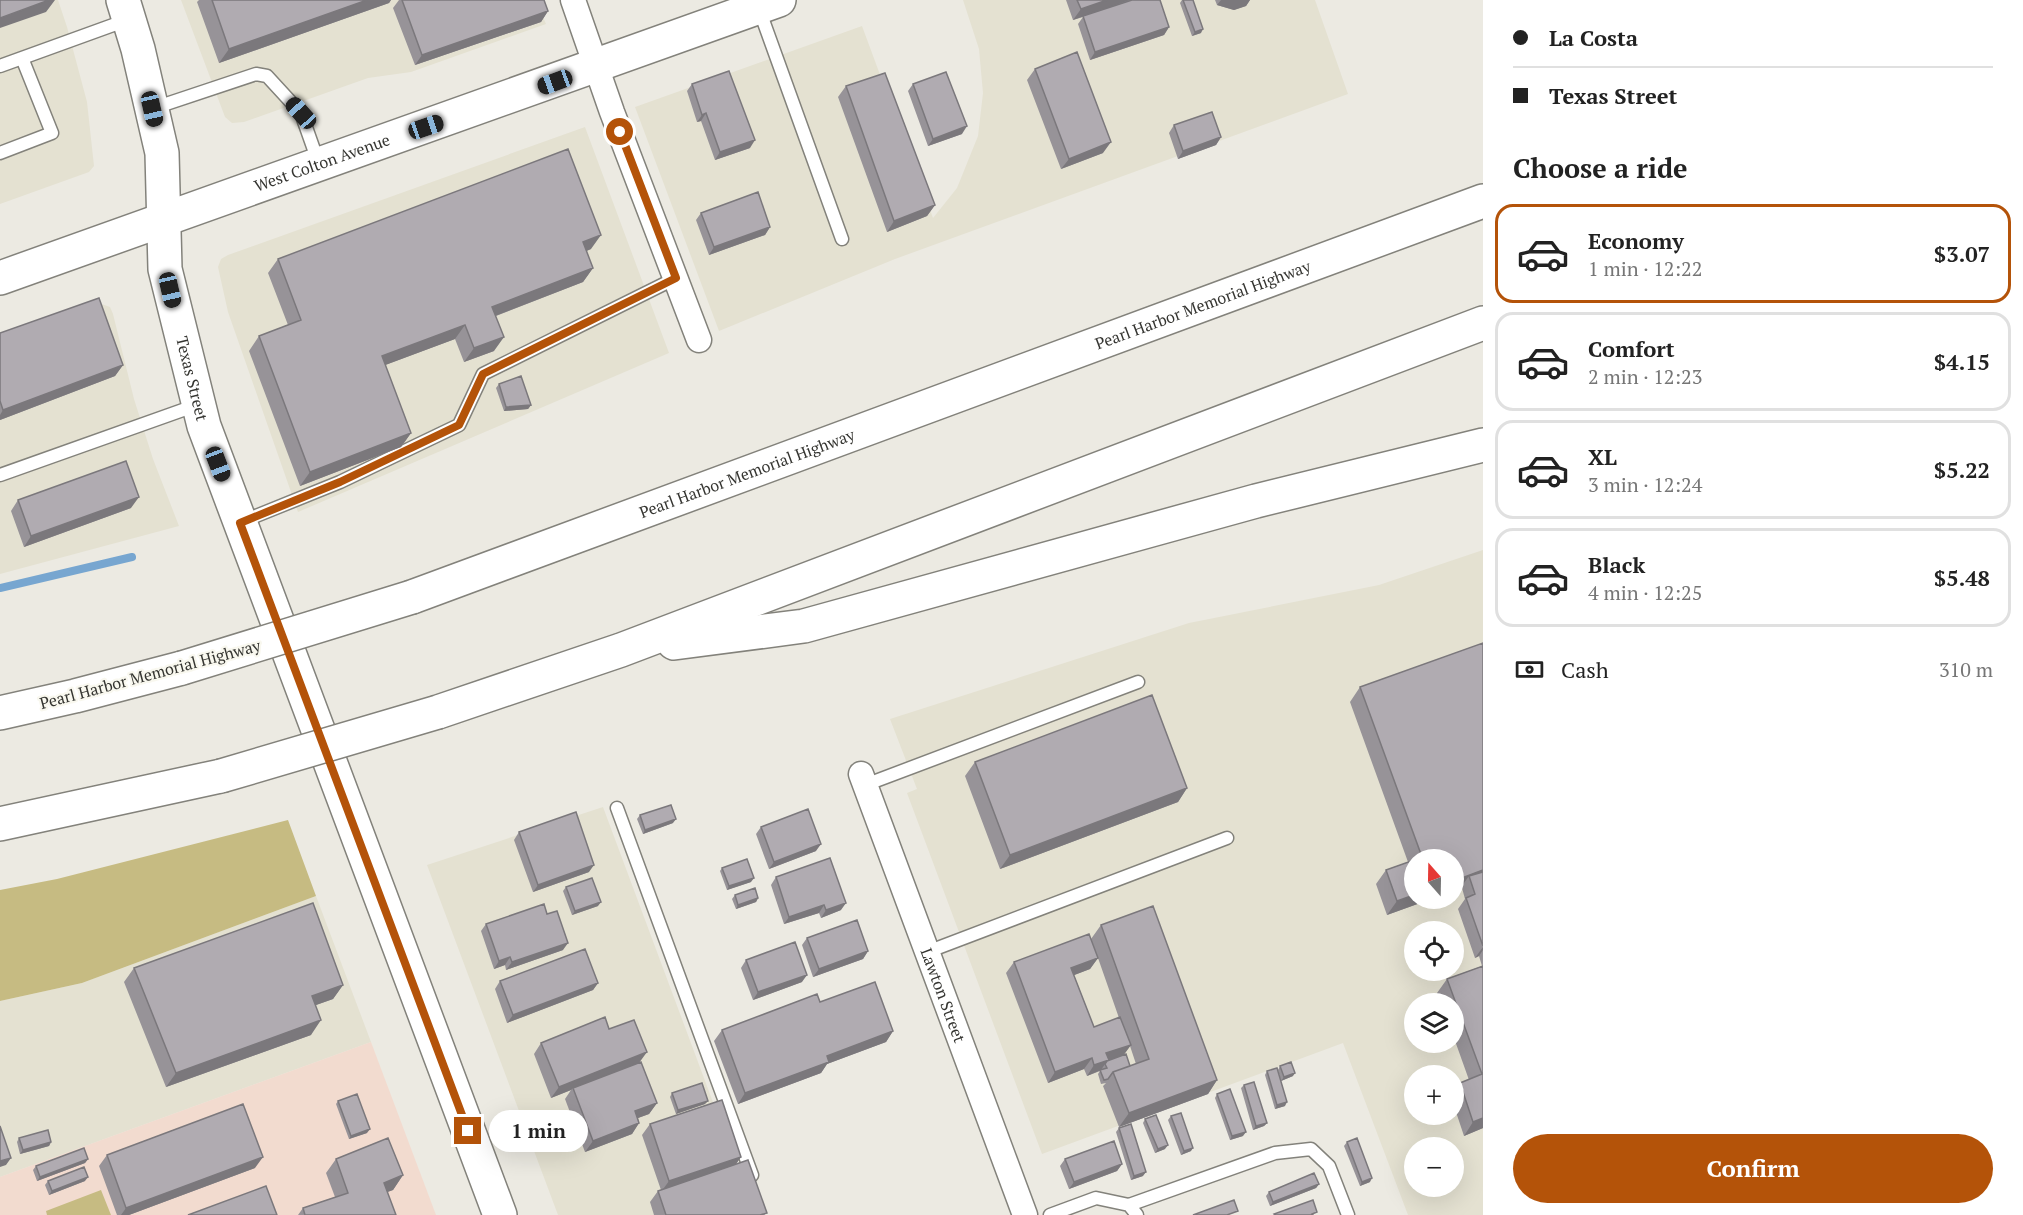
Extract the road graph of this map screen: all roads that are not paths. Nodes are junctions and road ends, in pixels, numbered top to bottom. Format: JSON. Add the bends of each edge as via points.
{"nodes":[{"id":1,"x":573,"y":0,"type":"edge"},
{"id":2,"x":769,"y":4,"type":"edge"},
{"id":3,"x":125,"y":10,"type":"edge"},
{"id":4,"x":22,"y":58,"type":"junction"},
{"id":5,"x":0,"y":66,"type":"edge"},
{"id":6,"x":597,"y":67,"type":"junction"},
{"id":7,"x":152,"y":109,"type":"junction"},
{"id":8,"x":0,"y":153,"type":"edge"},
{"id":9,"x":320,"y":165,"type":"junction"},
{"id":10,"x":1483,"y":201,"type":"edge"},
{"id":11,"x":163,"y":218,"type":"junction"},
{"id":12,"x":842,"y":239,"type":"dead end"},
{"id":13,"x":0,"y":278,"type":"edge"},
{"id":14,"x":676,"y":278,"type":"junction"},
{"id":15,"x":1483,"y":323,"type":"edge"},
{"id":16,"x":699,"y":340,"type":"dead end"},
{"id":17,"x":198,"y":404,"type":"junction"},
{"id":18,"x":1483,"y":445,"type":"edge"},
{"id":19,"x":0,"y":475,"type":"edge"},
{"id":20,"x":240,"y":523,"type":"junction"},
{"id":21,"x":621,"y":650,"type":"junction"},
{"id":22,"x":1138,"y":682,"type":"dead end"},
{"id":23,"x":0,"y":712,"type":"edge"},
{"id":24,"x":863,"y":779,"type":"joint"},
{"id":25,"x":617,"y":808,"type":"dead end"},
{"id":26,"x":0,"y":824,"type":"edge"},
{"id":27,"x":1227,"y":838,"type":"dead end"},
{"id":28,"x":927,"y":952,"type":"junction"},
{"id":29,"x":756,"y":1183,"type":"edge"},
{"id":30,"x":1129,"y":1205,"type":"junction"},
{"id":31,"x":500,"y":1215,"type":"edge"},
{"id":32,"x":1025,"y":1215,"type":"edge"},
{"id":33,"x":1050,"y":1215,"type":"edge"},
{"id":34,"x":1137,"y":1215,"type":"edge"},
{"id":35,"x":1348,"y":1215,"type":"edge"}],
"edges":[{"from":1,"to":6,"type":"street"},
{"from":2,"to":6,"type":"main road","name":"West Colton Avenue"},
{"from":2,"to":12,"type":"lane"},
{"from":3,"to":4,"type":"lane"},
{"from":3,"to":7,"type":"main road","name":"Texas Street"},
{"from":4,"to":5,"type":"lane"},
{"from":4,"to":8,"type":"lane","via":[[52,133]]},
{"from":6,"to":9,"type":"main road","name":"West Colton Avenue"},
{"from":6,"to":14,"type":"street"},
{"from":7,"to":9,"type":"lane","via":[[256,75],[267,76],[301,113]]},
{"from":7,"to":11,"type":"main road","name":"Texas Street","via":[[164,163]]},
{"from":9,"to":11,"type":"main road","name":"West Colton Avenue"},
{"from":10,"to":23,"type":"main road","name":"Pearl Harbor Memorial Highway","bridge":true,"via":[[412,597],[182,668]]},
{"from":11,"to":13,"type":"main road","name":"West Colton Avenue"},
{"from":11,"to":17,"type":"main road","name":"Texas Street","via":[[165,270]]},
{"from":14,"to":16,"type":"street"},
{"from":14,"to":20,"type":"lane","via":[[483,374],[459,425],[340,482]]},
{"from":15,"to":21,"type":"main road"},
{"from":17,"to":19,"type":"lane"},
{"from":17,"to":20,"type":"main road","name":"Texas Street"},
{"from":18,"to":21,"type":"main road","via":[[1256,501],[804,626]]},
{"from":20,"to":31,"type":"main road","name":"Texas Street"},
{"from":21,"to":26,"type":"main road","bridge":true,"via":[[438,712],[221,776]]},
{"from":22,"to":24,"type":"lane"},
{"from":24,"to":28,"type":"street","name":"Lawton Street"},
{"from":25,"to":29,"type":"lane"},
{"from":27,"to":28,"type":"lane"},
{"from":28,"to":32,"type":"street","name":"Lawton Street"},
{"from":30,"to":33,"type":"lane","via":[[1096,1198]]},
{"from":30,"to":34,"type":"lane"},
{"from":30,"to":35,"type":"lane","via":[[1275,1153],[1311,1149],[1329,1166]]}]}
